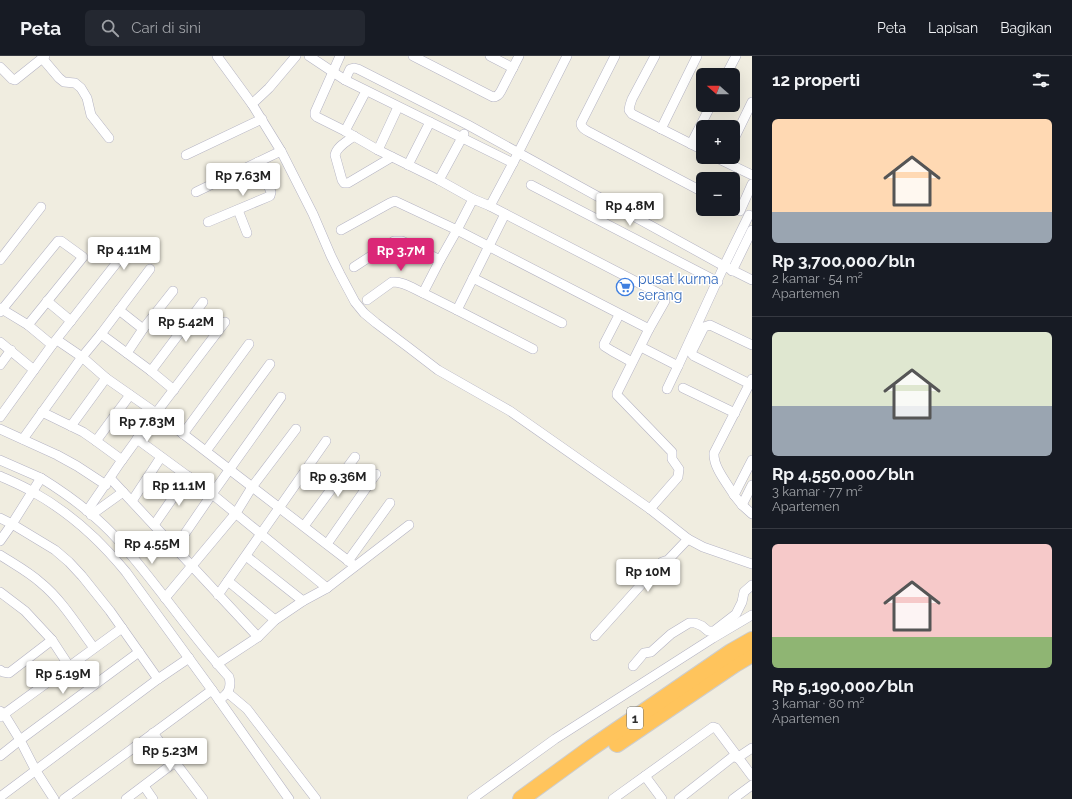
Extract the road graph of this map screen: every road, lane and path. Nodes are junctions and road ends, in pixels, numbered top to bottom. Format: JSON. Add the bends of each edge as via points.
{"nodes":[{"id":1,"x":217,"y":56,"type":"edge"},
{"id":2,"x":296,"y":56,"type":"edge"},
{"id":3,"x":309,"y":56,"type":"edge"},
{"id":4,"x":340,"y":56,"type":"edge"},
{"id":5,"x":413,"y":56,"type":"edge"},
{"id":6,"x":490,"y":56,"type":"edge"},
{"id":7,"x":519,"y":56,"type":"edge"},
{"id":8,"x":567,"y":56,"type":"edge"},
{"id":9,"x":616,"y":56,"type":"edge"},
{"id":10,"x":655,"y":56,"type":"edge"},
{"id":11,"x":697,"y":56,"type":"edge"},
{"id":12,"x":736,"y":56,"type":"edge"},
{"id":13,"x":43,"y":57,"type":"edge"},
{"id":14,"x":0,"y":67,"type":"edge"},
{"id":15,"x":513,"y":68,"type":"junction"},
{"id":16,"x":730,"y":68,"type":"edge"},
{"id":17,"x":333,"y":73,"type":"junction"},
{"id":18,"x":345,"y":80,"type":"junction"},
{"id":19,"x":366,"y":91,"type":"junction"},
{"id":20,"x":752,"y":102,"type":"edge"},
{"id":21,"x":252,"y":104,"type":"junction"},
{"id":22,"x":426,"y":104,"type":"junction"},
{"id":23,"x":398,"y":107,"type":"junction"},
{"id":24,"x":707,"y":112,"type":"edge"},
{"id":25,"x":420,"y":117,"type":"junction"},
{"id":26,"x":262,"y":119,"type":"junction"},
{"id":27,"x":430,"y":122,"type":"junction"},
{"id":28,"x":468,"y":126,"type":"junction"},
{"id":29,"x":740,"y":127,"type":"edge"},
{"id":30,"x":661,"y":129,"type":"junction"},
{"id":31,"x":345,"y":131,"type":"junction"},
{"id":32,"x":354,"y":136,"type":"junction"},
{"id":33,"x":109,"y":138,"type":"dead end"},
{"id":34,"x":462,"y":138,"type":"junction"},
{"id":35,"x":691,"y":144,"type":"junction"},
{"id":36,"x":696,"y":146,"type":"edge"},
{"id":37,"x":378,"y":150,"type":"junction"},
{"id":38,"x":281,"y":151,"type":"junction"},
{"id":39,"x":518,"y":154,"type":"junction"},
{"id":40,"x":186,"y":155,"type":"dead end"},
{"id":41,"x":392,"y":157,"type":"junction"},
{"id":42,"x":258,"y":162,"type":"junction"},
{"id":43,"x":513,"y":163,"type":"junction"},
{"id":44,"x":732,"y":164,"type":"edge"},
{"id":45,"x":408,"y":165,"type":"junction"},
{"id":46,"x":752,"y":175,"type":"edge"},
{"id":47,"x":439,"y":180,"type":"junction"},
{"id":48,"x":752,"y":184,"type":"edge"},
{"id":49,"x":530,"y":185,"type":"dead end"},
{"id":50,"x":696,"y":188,"type":"edge"},
{"id":51,"x":196,"y":192,"type":"dead end"},
{"id":52,"x":473,"y":199,"type":"junction"},
{"id":53,"x":740,"y":204,"type":"edge"},
{"id":54,"x":41,"y":206,"type":"dead end"},
{"id":55,"x":490,"y":206,"type":"junction"},
{"id":56,"x":238,"y":210,"type":"junction"},
{"id":57,"x":740,"y":210,"type":"edge"},
{"id":58,"x":505,"y":214,"type":"junction"},
{"id":59,"x":751,"y":216,"type":"edge"},
{"id":60,"x":208,"y":222,"type":"dead end"},
{"id":61,"x":341,"y":230,"type":"dead end"},
{"id":62,"x":456,"y":230,"type":"junction"},
{"id":63,"x":752,"y":230,"type":"edge"},
{"id":64,"x":247,"y":233,"type":"dead end"},
{"id":65,"x":489,"y":246,"type":"junction"},
{"id":66,"x":122,"y":256,"type":"dead end"},
{"id":67,"x":0,"y":260,"type":"edge"},
{"id":68,"x":440,"y":260,"type":"junction"},
{"id":69,"x":354,"y":267,"type":"dead end"},
{"id":70,"x":150,"y":269,"type":"dead end"},
{"id":71,"x":728,"y":269,"type":"junction"},
{"id":72,"x":473,"y":278,"type":"junction"},
{"id":73,"x":752,"y":280,"type":"edge"},
{"id":74,"x":718,"y":282,"type":"junction"},
{"id":75,"x":173,"y":292,"type":"dead end"},
{"id":76,"x":423,"y":294,"type":"junction"},
{"id":77,"x":367,"y":300,"type":"dead end"},
{"id":78,"x":48,"y":301,"type":"junction"},
{"id":79,"x":203,"y":302,"type":"dead end"},
{"id":80,"x":1,"y":310,"type":"edge"},
{"id":81,"x":119,"y":310,"type":"junction"},
{"id":82,"x":457,"y":310,"type":"junction"},
{"id":83,"x":619,"y":314,"type":"junction"},
{"id":84,"x":71,"y":321,"type":"junction"},
{"id":85,"x":225,"y":322,"type":"dead end"},
{"id":86,"x":562,"y":323,"type":"dead end"},
{"id":87,"x":28,"y":325,"type":"junction"},
{"id":88,"x":143,"y":329,"type":"junction"},
{"id":89,"x":649,"y":329,"type":"junction"},
{"id":90,"x":101,"y":334,"type":"junction"},
{"id":91,"x":0,"y":342,"type":"edge"},
{"id":92,"x":54,"y":343,"type":"junction"},
{"id":93,"x":249,"y":344,"type":"dead end"},
{"id":94,"x":752,"y":345,"type":"edge"},
{"id":95,"x":641,"y":347,"type":"junction"},
{"id":96,"x":533,"y":349,"type":"dead end"},
{"id":97,"x":11,"y":350,"type":"junction"},
{"id":98,"x":127,"y":353,"type":"junction"},
{"id":99,"x":82,"y":357,"type":"junction"},
{"id":100,"x":632,"y":362,"type":"junction"},
{"id":101,"x":270,"y":364,"type":"dead end"},
{"id":102,"x":0,"y":365,"type":"edge"},
{"id":103,"x":678,"y":366,"type":"junction"},
{"id":104,"x":34,"y":370,"type":"junction"},
{"id":105,"x":151,"y":371,"type":"junction"},
{"id":106,"x":106,"y":378,"type":"junction"},
{"id":107,"x":751,"y":381,"type":"edge"},
{"id":108,"x":683,"y":388,"type":"dead end"},
{"id":109,"x":667,"y":389,"type":"dead end"},
{"id":110,"x":174,"y":390,"type":"junction"},
{"id":111,"x":130,"y":395,"type":"junction"},
{"id":112,"x":281,"y":396,"type":"dead end"},
{"id":113,"x":42,"y":412,"type":"junction"},
{"id":114,"x":156,"y":413,"type":"junction"},
{"id":115,"x":735,"y":413,"type":"junction"},
{"id":116,"x":0,"y":416,"type":"edge"},
{"id":117,"x":71,"y":426,"type":"junction"},
{"id":118,"x":0,"y":429,"type":"edge"},
{"id":119,"x":296,"y":429,"type":"dead end"},
{"id":120,"x":183,"y":434,"type":"junction"},
{"id":121,"x":23,"y":439,"type":"junction"},
{"id":122,"x":137,"y":439,"type":"junction"},
{"id":123,"x":96,"y":441,"type":"junction"},
{"id":124,"x":326,"y":441,"type":"dead end"},
{"id":125,"x":206,"y":451,"type":"junction"},
{"id":126,"x":161,"y":457,"type":"junction"},
{"id":127,"x":355,"y":457,"type":"dead end"},
{"id":128,"x":0,"y":460,"type":"edge"},
{"id":129,"x":122,"y":460,"type":"junction"},
{"id":130,"x":752,"y":460,"type":"edge"},
{"id":131,"x":229,"y":469,"type":"junction"},
{"id":132,"x":376,"y":474,"type":"dead end"},
{"id":133,"x":0,"y":476,"type":"edge"},
{"id":134,"x":188,"y":476,"type":"junction"},
{"id":135,"x":108,"y":481,"type":"junction"},
{"id":136,"x":37,"y":485,"type":"junction"},
{"id":137,"x":752,"y":485,"type":"edge"},
{"id":138,"x":252,"y":487,"type":"junction"},
{"id":139,"x":123,"y":492,"type":"junction"},
{"id":140,"x":212,"y":494,"type":"junction"},
{"id":141,"x":734,"y":495,"type":"junction"},
{"id":142,"x":132,"y":501,"type":"junction"},
{"id":143,"x":390,"y":503,"type":"dead end"},
{"id":144,"x":742,"y":505,"type":"junction"},
{"id":145,"x":650,"y":509,"type":"junction"},
{"id":146,"x":89,"y":513,"type":"junction"},
{"id":147,"x":236,"y":513,"type":"junction"},
{"id":148,"x":752,"y":514,"type":"edge"},
{"id":149,"x":0,"y":518,"type":"edge"},
{"id":150,"x":12,"y":524,"type":"junction"},
{"id":151,"x":154,"y":525,"type":"junction"},
{"id":152,"x":408,"y":525,"type":"dead end"},
{"id":153,"x":304,"y":526,"type":"junction"},
{"id":154,"x":688,"y":539,"type":"junction"},
{"id":155,"x":0,"y":541,"type":"edge"},
{"id":156,"x":327,"y":544,"type":"junction"},
{"id":157,"x":175,"y":548,"type":"junction"},
{"id":158,"x":0,"y":556,"type":"edge"},
{"id":159,"x":246,"y":556,"type":"junction"},
{"id":160,"x":352,"y":564,"type":"junction"},
{"id":161,"x":752,"y":564,"type":"edge"},
{"id":162,"x":191,"y":566,"type":"junction"},
{"id":163,"x":228,"y":581,"type":"junction"},
{"id":164,"x":752,"y":585,"type":"edge"},
{"id":165,"x":328,"y":588,"type":"junction"},
{"id":166,"x":0,"y":593,"type":"edge"},
{"id":167,"x":218,"y":595,"type":"junction"},
{"id":168,"x":164,"y":598,"type":"junction"},
{"id":169,"x":303,"y":601,"type":"junction"},
{"id":170,"x":752,"y":615,"type":"edge"},
{"id":171,"x":275,"y":620,"type":"junction"},
{"id":172,"x":122,"y":628,"type":"junction"},
{"id":173,"x":595,"y":636,"type":"dead end"},
{"id":174,"x":258,"y":637,"type":"junction"},
{"id":175,"x":52,"y":640,"type":"junction"},
{"id":176,"x":752,"y":640,"type":"edge"},
{"id":177,"x":94,"y":648,"type":"junction"},
{"id":178,"x":139,"y":652,"type":"junction"},
{"id":179,"x":752,"y":654,"type":"edge"},
{"id":180,"x":189,"y":658,"type":"junction"},
{"id":181,"x":217,"y":664,"type":"junction"},
{"id":182,"x":69,"y":666,"type":"junction"},
{"id":183,"x":633,"y":666,"type":"dead end"},
{"id":184,"x":0,"y":670,"type":"edge"},
{"id":185,"x":158,"y":679,"type":"junction"},
{"id":186,"x":229,"y":688,"type":"junction"},
{"id":187,"x":212,"y":690,"type":"junction"},
{"id":188,"x":219,"y":700,"type":"junction"},
{"id":189,"x":1,"y":714,"type":"edge"},
{"id":190,"x":153,"y":733,"type":"junction"},
{"id":191,"x":20,"y":740,"type":"junction"},
{"id":192,"x":752,"y":748,"type":"edge"},
{"id":193,"x":0,"y":756,"type":"edge"},
{"id":194,"x":736,"y":756,"type":"junction"},
{"id":195,"x":175,"y":762,"type":"junction"},
{"id":196,"x":36,"y":770,"type":"junction"},
{"id":197,"x":645,"y":776,"type":"junction"},
{"id":198,"x":752,"y":776,"type":"edge"},
{"id":199,"x":752,"y":785,"type":"edge"},
{"id":200,"x":144,"y":786,"type":"junction"},
{"id":201,"x":0,"y":796,"type":"edge"},
{"id":202,"x":616,"y":798,"type":"edge"},
{"id":203,"x":54,"y":799,"type":"edge"},
{"id":204,"x":64,"y":799,"type":"edge"},
{"id":205,"x":126,"y":799,"type":"edge"},
{"id":206,"x":154,"y":799,"type":"edge"},
{"id":207,"x":203,"y":799,"type":"edge"},
{"id":208,"x":289,"y":799,"type":"edge"},
{"id":209,"x":316,"y":799,"type":"edge"},
{"id":210,"x":472,"y":799,"type":"edge"},
{"id":211,"x":521,"y":799,"type":"edge"},
{"id":212,"x":537,"y":799,"type":"edge"},
{"id":213,"x":662,"y":799,"type":"edge"},
{"id":214,"x":679,"y":799,"type":"edge"},
{"id":215,"x":733,"y":799,"type":"edge"}],
"edges":[{"from":1,"to":21,"type":"street"},
{"from":2,"to":21,"type":"street"},
{"from":3,"to":17,"type":"street"},
{"from":4,"to":17,"type":"street"},
{"from":5,"to":15,"type":"street","via":[[495,97]]},
{"from":6,"to":15,"type":"street"},
{"from":7,"to":15,"type":"street"},
{"from":8,"to":39,"type":"street"},
{"from":9,"to":50,"type":"street","via":[[581,126]]},
{"from":10,"to":30,"type":"street","via":[[632,99],[629,110]]},
{"from":11,"to":30,"type":"street"},
{"from":12,"to":16,"type":"street"},
{"from":13,"to":14,"type":"street","via":[[15,80]]},
{"from":13,"to":33,"type":"street","via":[[59,78],[64,82],[75,83],[81,88],[87,98],[91,115]]},
{"from":17,"to":18,"type":"street"},
{"from":17,"to":31,"type":"street","via":[[315,115]]},
{"from":18,"to":19,"type":"street"},
{"from":18,"to":22,"type":"street","via":[[350,69],[354,68]]},
{"from":19,"to":23,"type":"street"},
{"from":19,"to":31,"type":"street"},
{"from":20,"to":29,"type":"street"},
{"from":21,"to":26,"type":"street"},
{"from":22,"to":25,"type":"street"},
{"from":22,"to":28,"type":"street"},
{"from":23,"to":25,"type":"street"},
{"from":23,"to":37,"type":"street"},
{"from":24,"to":35,"type":"street"},
{"from":25,"to":27,"type":"street"},
{"from":26,"to":38,"type":"street"},
{"from":26,"to":40,"type":"street"},
{"from":27,"to":34,"type":"street"},
{"from":27,"to":45,"type":"street"},
{"from":28,"to":34,"type":"street"},
{"from":28,"to":39,"type":"street"},
{"from":30,"to":35,"type":"street"},
{"from":31,"to":32,"type":"street"},
{"from":32,"to":37,"type":"street"},
{"from":32,"to":41,"type":"street","via":[[338,148],[335,155],[344,183]]},
{"from":34,"to":43,"type":"street"},
{"from":34,"to":47,"type":"street"},
{"from":35,"to":36,"type":"street"},
{"from":37,"to":41,"type":"street"},
{"from":38,"to":42,"type":"street"},
{"from":38,"to":145,"type":"street","via":[[340,274],[364,313],[438,370],[510,411]]},
{"from":39,"to":43,"type":"street"},
{"from":39,"to":71,"type":"street"},
{"from":41,"to":45,"type":"street"},
{"from":42,"to":51,"type":"street"},
{"from":42,"to":56,"type":"street","via":[[270,195]]},
{"from":43,"to":55,"type":"street"},
{"from":44,"to":46,"type":"street"},
{"from":45,"to":47,"type":"street"},
{"from":47,"to":52,"type":"street"},
{"from":48,"to":53,"type":"street"},
{"from":49,"to":74,"type":"street"},
{"from":52,"to":55,"type":"street"},
{"from":52,"to":62,"type":"street"},
{"from":54,"to":67,"type":"street"},
{"from":55,"to":58,"type":"street"},
{"from":56,"to":60,"type":"street"},
{"from":56,"to":64,"type":"street"},
{"from":57,"to":59,"type":"street"},
{"from":58,"to":65,"type":"street"},
{"from":58,"to":89,"type":"street","via":[[664,297],[665,301]]},
{"from":59,"to":71,"type":"street"},
{"from":61,"to":62,"type":"street","via":[[395,201]]},
{"from":62,"to":65,"type":"street"},
{"from":62,"to":68,"type":"street"},
{"from":63,"to":71,"type":"street"},
{"from":65,"to":72,"type":"street"},
{"from":65,"to":83,"type":"street"},
{"from":66,"to":84,"type":"street"},
{"from":68,"to":69,"type":"street","via":[[398,241]]},
{"from":68,"to":76,"type":"street"},
{"from":70,"to":81,"type":"street"},
{"from":71,"to":73,"type":"street"},
{"from":71,"to":74,"type":"street"},
{"from":72,"to":82,"type":"street"},
{"from":72,"to":86,"type":"street"},
{"from":74,"to":103,"type":"street"},
{"from":75,"to":88,"type":"street"},
{"from":76,"to":77,"type":"street","via":[[392,282]]},
{"from":76,"to":82,"type":"street"},
{"from":78,"to":80,"type":"street","via":[[83,257],[59,240]]},
{"from":78,"to":84,"type":"street"},
{"from":78,"to":87,"type":"street"},
{"from":79,"to":105,"type":"street"},
{"from":80,"to":87,"type":"street"},
{"from":81,"to":88,"type":"street"},
{"from":81,"to":90,"type":"street"},
{"from":82,"to":96,"type":"street"},
{"from":83,"to":89,"type":"street"},
{"from":83,"to":100,"type":"street","via":[[604,346]]},
{"from":84,"to":92,"type":"street"},
{"from":85,"to":110,"type":"street"},
{"from":87,"to":92,"type":"street"},
{"from":88,"to":98,"type":"street"},
{"from":89,"to":95,"type":"street"},
{"from":90,"to":98,"type":"street"},
{"from":90,"to":99,"type":"street"},
{"from":91,"to":97,"type":"street"},
{"from":92,"to":99,"type":"street"},
{"from":92,"to":104,"type":"street"},
{"from":93,"to":120,"type":"street"},
{"from":94,"to":107,"type":"street","via":[[710,325],[704,327],[692,351],[694,356]]},
{"from":95,"to":100,"type":"street"},
{"from":95,"to":103,"type":"street"},
{"from":97,"to":102,"type":"street"},
{"from":97,"to":104,"type":"street"},
{"from":98,"to":105,"type":"street"},
{"from":99,"to":106,"type":"street"},
{"from":99,"to":113,"type":"street"},
{"from":100,"to":145,"type":"street","via":[[617,395],[672,452],[672,459],[680,471]]},
{"from":101,"to":125,"type":"street"},
{"from":103,"to":109,"type":"street"},
{"from":104,"to":116,"type":"street"},
{"from":105,"to":110,"type":"street"},
{"from":106,"to":111,"type":"street"},
{"from":106,"to":117,"type":"street"},
{"from":107,"to":115,"type":"street"},
{"from":108,"to":115,"type":"street"},
{"from":110,"to":114,"type":"street"},
{"from":111,"to":114,"type":"street"},
{"from":111,"to":123,"type":"street"},
{"from":112,"to":131,"type":"street"},
{"from":113,"to":117,"type":"street"},
{"from":113,"to":121,"type":"street"},
{"from":114,"to":120,"type":"street"},
{"from":114,"to":122,"type":"street"},
{"from":115,"to":141,"type":"street","via":[[714,453],[717,467]]},
{"from":117,"to":123,"type":"street"},
{"from":118,"to":121,"type":"street"},
{"from":119,"to":138,"type":"street"},
{"from":120,"to":125,"type":"street"},
{"from":121,"to":135,"type":"street"},
{"from":122,"to":126,"type":"street"},
{"from":122,"to":129,"type":"street"},
{"from":123,"to":129,"type":"street"},
{"from":124,"to":159,"type":"street"},
{"from":125,"to":131,"type":"street"},
{"from":126,"to":134,"type":"street"},
{"from":126,"to":142,"type":"street"},
{"from":127,"to":153,"type":"street"},
{"from":128,"to":136,"type":"street"},
{"from":129,"to":135,"type":"street"},
{"from":130,"to":141,"type":"street"},
{"from":131,"to":138,"type":"street"},
{"from":131,"to":140,"type":"street"},
{"from":132,"to":156,"type":"street"},
{"from":133,"to":136,"type":"street"},
{"from":134,"to":140,"type":"street"},
{"from":134,"to":151,"type":"street"},
{"from":135,"to":139,"type":"street"},
{"from":135,"to":146,"type":"street"},
{"from":136,"to":146,"type":"street","via":[[68,496]]},
{"from":136,"to":150,"type":"street"},
{"from":136,"to":180,"type":"street","via":[[113,556]]},
{"from":137,"to":144,"type":"street"},
{"from":138,"to":147,"type":"street"},
{"from":138,"to":153,"type":"street"},
{"from":139,"to":142,"type":"street"},
{"from":139,"to":146,"type":"street"},
{"from":140,"to":147,"type":"street"},
{"from":140,"to":157,"type":"street"},
{"from":141,"to":144,"type":"street"},
{"from":142,"to":151,"type":"street"},
{"from":143,"to":160,"type":"street"},
{"from":144,"to":148,"type":"street"},
{"from":145,"to":154,"type":"street"},
{"from":146,"to":168,"type":"street","via":[[118,540]]},
{"from":147,"to":162,"type":"street"},
{"from":147,"to":165,"type":"street"},
{"from":149,"to":150,"type":"street"},
{"from":150,"to":155,"type":"street"},
{"from":150,"to":172,"type":"street","via":[[55,550],[69,562]]},
{"from":151,"to":157,"type":"street"},
{"from":152,"to":160,"type":"street"},
{"from":153,"to":156,"type":"street"},
{"from":154,"to":161,"type":"street"},
{"from":154,"to":173,"type":"street","via":[[668,560],[662,562]]},
{"from":156,"to":160,"type":"street"},
{"from":157,"to":162,"type":"street"},
{"from":158,"to":177,"type":"street","via":[[42,584]]},
{"from":159,"to":163,"type":"street"},
{"from":159,"to":169,"type":"street"},
{"from":160,"to":165,"type":"street"},
{"from":162,"to":167,"type":"street"},
{"from":162,"to":168,"type":"street"},
{"from":163,"to":167,"type":"street"},
{"from":163,"to":171,"type":"street"},
{"from":164,"to":183,"type":"street","via":[[744,592],[736,614],[714,631],[708,631],[695,623],[684,625],[651,652],[644,653]]},
{"from":165,"to":169,"type":"street"},
{"from":166,"to":175,"type":"street","via":[[25,611]]},
{"from":167,"to":174,"type":"street"},
{"from":168,"to":181,"type":"street"},
{"from":169,"to":171,"type":"street"},
{"from":170,"to":210,"type":"street","via":[[555,739]]},
{"from":171,"to":174,"type":"street"},
{"from":172,"to":177,"type":"street"},
{"from":172,"to":178,"type":"street"},
{"from":174,"to":181,"type":"street"},
{"from":175,"to":182,"type":"street"},
{"from":175,"to":184,"type":"street","via":[[9,673]]},
{"from":176,"to":211,"type":"highway","number":"1","via":[[591,748]]},
{"from":177,"to":182,"type":"street"},
{"from":178,"to":185,"type":"street"},
{"from":178,"to":191,"type":"street"},
{"from":179,"to":212,"type":"highway","number":"1"},
{"from":180,"to":185,"type":"street"},
{"from":180,"to":187,"type":"street"},
{"from":181,"to":186,"type":"street","via":[[229,677]]},
{"from":182,"to":189,"type":"street"},
{"from":185,"to":196,"type":"street"},
{"from":186,"to":188,"type":"street"},
{"from":186,"to":209,"type":"street"},
{"from":187,"to":188,"type":"street"},
{"from":187,"to":190,"type":"street"},
{"from":188,"to":208,"type":"street"},
{"from":189,"to":191,"type":"street"},
{"from":190,"to":195,"type":"street"},
{"from":190,"to":204,"type":"street"},
{"from":191,"to":193,"type":"street"},
{"from":191,"to":196,"type":"street"},
{"from":192,"to":194,"type":"street"},
{"from":194,"to":197,"type":"street","via":[[713,727]]},
{"from":194,"to":198,"type":"street"},
{"from":194,"to":214,"type":"street"},
{"from":195,"to":200,"type":"street"},
{"from":195,"to":207,"type":"street"},
{"from":196,"to":201,"type":"street"},
{"from":196,"to":203,"type":"street"},
{"from":197,"to":202,"type":"street"},
{"from":197,"to":213,"type":"street"},
{"from":199,"to":215,"type":"street"},
{"from":200,"to":205,"type":"street"},
{"from":200,"to":206,"type":"street"}]}
